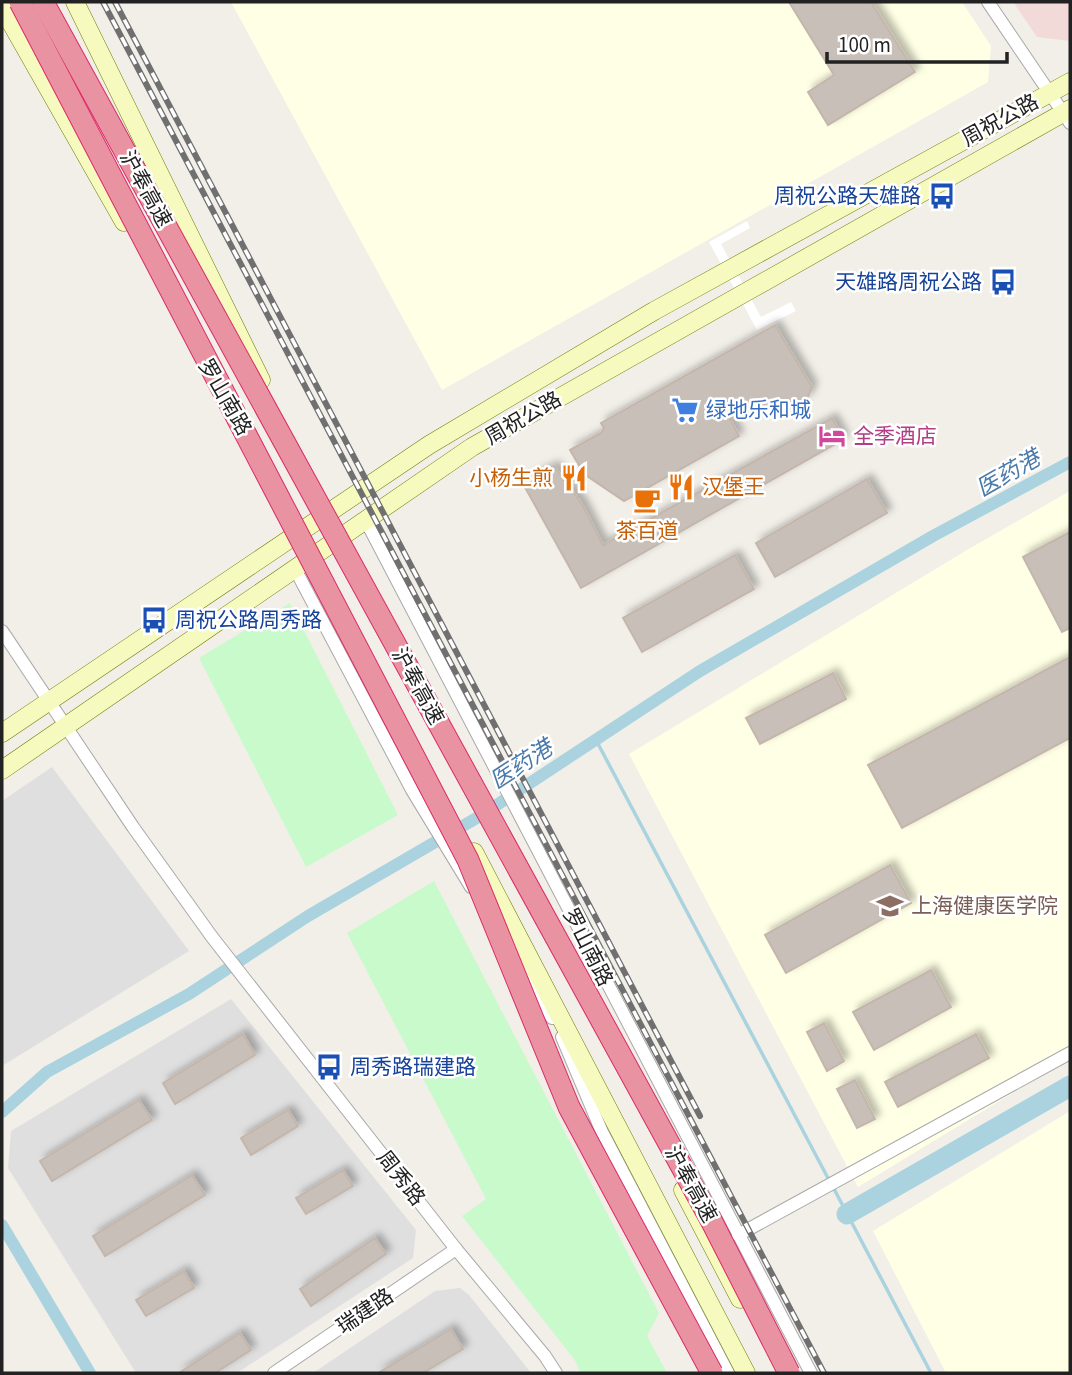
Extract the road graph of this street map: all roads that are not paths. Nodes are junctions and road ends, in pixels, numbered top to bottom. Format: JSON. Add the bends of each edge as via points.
{"nodes":[{"id":1,"x":7,"y":2,"type":"edge"},
{"id":2,"x":20,"y":2,"type":"edge"},
{"id":3,"x":43,"y":2,"type":"edge"},
{"id":4,"x":75,"y":2,"type":"edge"},
{"id":5,"x":988,"y":2,"type":"edge"},
{"id":6,"x":2,"y":6,"type":"edge"},
{"id":7,"x":1070,"y":82,"type":"edge"},
{"id":8,"x":1050,"y":93,"type":"junction"},
{"id":9,"x":1068,"y":115,"type":"edge"},
{"id":10,"x":327,"y":514,"type":"junction"},
{"id":11,"x":366,"y":521,"type":"junction"},
{"id":12,"x":302,"y":530,"type":"junction"},
{"id":13,"x":340,"y":539,"type":"junction"},
{"id":14,"x":316,"y":555,"type":"junction"},
{"id":15,"x":295,"y":569,"type":"junction"},
{"id":16,"x":2,"y":631,"type":"edge"},
{"id":17,"x":48,"y":701,"type":"junction"},
{"id":18,"x":66,"y":727,"type":"junction"},
{"id":19,"x":2,"y":733,"type":"edge"},
{"id":20,"x":2,"y":770,"type":"edge"},
{"id":21,"x":1070,"y":1053,"type":"edge"},
{"id":22,"x":738,"y":1235,"type":"junction"},
{"id":23,"x":456,"y":1249,"type":"junction"},
{"id":24,"x":274,"y":1373,"type":"edge"},
{"id":25,"x":556,"y":1373,"type":"edge"},
{"id":26,"x":712,"y":1373,"type":"edge"},
{"id":27,"x":728,"y":1373,"type":"edge"},
{"id":28,"x":746,"y":1373,"type":"edge"},
{"id":29,"x":778,"y":1373,"type":"edge"},
{"id":30,"x":789,"y":1373,"type":"edge"},
{"id":31,"x":811,"y":1373,"type":"edge"}],
"edges":[{"from":1,"to":6,"type":"street"},
{"from":2,"to":26,"type":"highway","name":"沪奉高速","bridge":true,"via":[[468,860],[569,1107]]},
{"from":3,"to":30,"type":"highway","name":"沪奉高速","bridge":true,"via":[[712,1222]]},
{"from":4,"to":10,"type":"main road","name":"罗山南路"},
{"from":5,"to":8,"type":"street"},
{"from":6,"to":12,"type":"main road","name":"罗山南路"},
{"from":7,"to":8,"type":"main road","name":"周祝公路"},
{"from":8,"to":9,"type":"street"},
{"from":8,"to":10,"type":"main road","name":"周祝公路","via":[[654,311],[429,444]]},
{"from":9,"to":11,"type":"main road","name":"周祝公路","via":[[472,447]]},
{"from":10,"to":12,"type":"main road","name":"周祝公路"},
{"from":10,"to":13,"type":"main road","name":"罗山南路"},
{"from":11,"to":13,"type":"main road","name":"周祝公路"},
{"from":11,"to":22,"type":"street","name":"罗山南路"},
{"from":12,"to":14,"type":"main road","name":"罗山南路"},
{"from":12,"to":17,"type":"main road","name":"周祝公路"},
{"from":13,"to":14,"type":"main road","name":"周祝公路"},
{"from":13,"to":29,"type":"main road","name":"罗山南路","bridge":true},
{"from":14,"to":15,"type":"main road","name":"周祝公路"},
{"from":14,"to":28,"type":"main road","name":"罗山南路"},
{"from":15,"to":18,"type":"main road","name":"周祝公路"},
{"from":15,"to":27,"type":"street","via":[[421,805],[562,1035],[602,1132]]},
{"from":16,"to":17,"type":"street"},
{"from":17,"to":18,"type":"street"},
{"from":17,"to":19,"type":"main road","name":"周祝公路"},
{"from":18,"to":20,"type":"main road","name":"周祝公路"},
{"from":18,"to":23,"type":"street","name":"周秀路","via":[[212,937]]},
{"from":21,"to":22,"type":"street"},
{"from":22,"to":31,"type":"street","name":"罗山南路"},
{"from":23,"to":24,"type":"street","name":"瑞建路"},
{"from":23,"to":25,"type":"street","name":"周秀路"}]}
